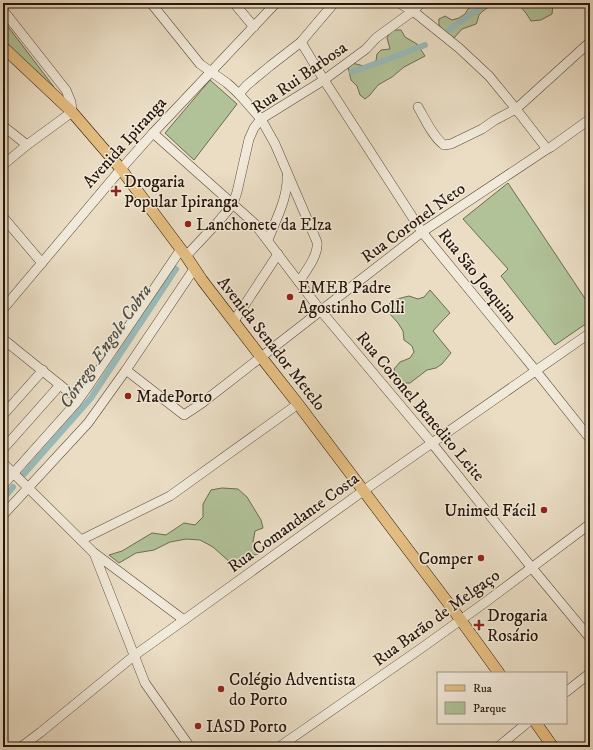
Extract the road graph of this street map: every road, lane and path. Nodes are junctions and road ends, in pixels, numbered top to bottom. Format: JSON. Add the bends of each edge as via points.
{"nodes":[{"id":1,"x":6,"y":3,"type":"edge"},
{"id":2,"x":151,"y":3,"type":"edge"},
{"id":3,"x":234,"y":3,"type":"edge"},
{"id":4,"x":276,"y":3,"type":"edge"},
{"id":5,"x":334,"y":3,"type":"edge"},
{"id":6,"x":399,"y":3,"type":"edge"},
{"id":7,"x":421,"y":3,"type":"edge"},
{"id":8,"x":3,"y":6,"type":"edge"},
{"id":9,"x":3,"y":10,"type":"edge"},
{"id":10,"x":413,"y":11,"type":"junction"},
{"id":11,"x":254,"y":27,"type":"junction"},
{"id":12,"x":301,"y":42,"type":"junction"},
{"id":13,"x":590,"y":42,"type":"edge"},
{"id":14,"x":3,"y":47,"type":"edge"},
{"id":15,"x":211,"y":72,"type":"junction"},
{"id":16,"x":324,"y":80,"type":"junction"},
{"id":17,"x":239,"y":94,"type":"junction"},
{"id":18,"x":418,"y":107,"type":"dead end"},
{"id":19,"x":516,"y":109,"type":"junction"},
{"id":20,"x":72,"y":112,"type":"junction"},
{"id":21,"x":262,"y":119,"type":"junction"},
{"id":22,"x":590,"y":119,"type":"edge"},
{"id":23,"x":3,"y":126,"type":"edge"},
{"id":24,"x":153,"y":133,"type":"junction"},
{"id":25,"x":27,"y":145,"type":"junction"},
{"id":26,"x":547,"y":149,"type":"junction"},
{"id":27,"x":3,"y":165,"type":"edge"},
{"id":28,"x":121,"y":169,"type":"junction"},
{"id":29,"x":286,"y":172,"type":"junction"},
{"id":30,"x":232,"y":204,"type":"junction"},
{"id":31,"x":3,"y":217,"type":"edge"},
{"id":32,"x":422,"y":232,"type":"junction"},
{"id":33,"x":268,"y":240,"type":"junction"},
{"id":34,"x":183,"y":253,"type":"junction"},
{"id":35,"x":278,"y":254,"type":"junction"},
{"id":36,"x":42,"y":263,"type":"junction"},
{"id":37,"x":194,"y":269,"type":"junction"},
{"id":38,"x":299,"y":282,"type":"junction"},
{"id":39,"x":3,"y":309,"type":"edge"},
{"id":40,"x":321,"y":311,"type":"junction"},
{"id":41,"x":234,"y":320,"type":"junction"},
{"id":42,"x":590,"y":333,"type":"edge"},
{"id":43,"x":3,"y":339,"type":"edge"},
{"id":44,"x":261,"y":357,"type":"junction"},
{"id":45,"x":43,"y":370,"type":"junction"},
{"id":46,"x":126,"y":370,"type":"junction"},
{"id":47,"x":536,"y":371,"type":"junction"},
{"id":48,"x":60,"y":385,"type":"junction"},
{"id":49,"x":70,"y":393,"type":"dead end"},
{"id":50,"x":298,"y":404,"type":"junction"},
{"id":51,"x":3,"y":415,"type":"edge"},
{"id":52,"x":590,"y":439,"type":"edge"},
{"id":53,"x":432,"y":443,"type":"junction"},
{"id":54,"x":4,"y":448,"type":"edge"},
{"id":55,"x":3,"y":463,"type":"edge"},
{"id":56,"x":14,"y":473,"type":"junction"},
{"id":57,"x":3,"y":485,"type":"edge"},
{"id":58,"x":29,"y":487,"type":"junction"},
{"id":59,"x":363,"y":491,"type":"junction"},
{"id":60,"x":3,"y":515,"type":"edge"},
{"id":61,"x":590,"y":524,"type":"edge"},
{"id":62,"x":81,"y":540,"type":"junction"},
{"id":63,"x":93,"y":552,"type":"junction"},
{"id":64,"x":532,"y":568,"type":"junction"},
{"id":65,"x":184,"y":620,"type":"junction"},
{"id":66,"x":460,"y":620,"type":"junction"},
{"id":67,"x":590,"y":638,"type":"edge"},
{"id":68,"x":134,"y":655,"type":"junction"},
{"id":69,"x":498,"y":672,"type":"edge"},
{"id":70,"x":590,"y":673,"type":"edge"},
{"id":71,"x":567,"y":691,"type":"edge"},
{"id":72,"x":526,"y":724,"type":"edge"},
{"id":73,"x":537,"y":724,"type":"edge"},
{"id":74,"x":21,"y":747,"type":"edge"},
{"id":75,"x":190,"y":747,"type":"edge"},
{"id":76,"x":279,"y":747,"type":"edge"},
{"id":77,"x":498,"y":747,"type":"edge"},
{"id":78,"x":553,"y":747,"type":"edge"}],
"edges":[{"from":1,"to":8,"type":"street"},
{"from":2,"to":15,"type":"street","via":[[200,64]]},
{"from":3,"to":11,"type":"street"},
{"from":4,"to":11,"type":"street","name":"Avenida Ipiranga"},
{"from":5,"to":12,"type":"street"},
{"from":6,"to":10,"type":"street"},
{"from":7,"to":10,"type":"street","name":"Rua Rui Barbosa"},
{"from":9,"to":20,"type":"street","via":[[66,90]]},
{"from":10,"to":16,"type":"street","name":"Rua Rui Barbosa"},
{"from":10,"to":19,"type":"street","via":[[489,76]]},
{"from":11,"to":15,"type":"street","name":"Avenida Ipiranga"},
{"from":12,"to":16,"type":"street","name":"Rua São Joaquim"},
{"from":12,"to":17,"type":"street","via":[[256,77]]},
{"from":13,"to":19,"type":"street"},
{"from":14,"to":20,"type":"main road","name":"Avenida Senador Metelo"},
{"from":15,"to":17,"type":"street"},
{"from":15,"to":24,"type":"street","name":"Avenida Ipiranga"},
{"from":16,"to":21,"type":"street","name":"Rua Rui Barbosa"},
{"from":16,"to":32,"type":"street","name":"Rua São Joaquim"},
{"from":17,"to":21,"type":"street"},
{"from":18,"to":19,"type":"street","via":[[434,135],[444,145],[476,132]]},
{"from":19,"to":26,"type":"street"},
{"from":20,"to":25,"type":"street"},
{"from":20,"to":28,"type":"main road","name":"Avenida Senador Metelo"},
{"from":21,"to":29,"type":"street"},
{"from":21,"to":30,"type":"street","name":"Rua Rui Barbosa","via":[[249,139]]},
{"from":22,"to":26,"type":"street","name":"Rua Coronel Neto"},
{"from":23,"to":25,"type":"street"},
{"from":24,"to":28,"type":"street","name":"Avenida Ipiranga"},
{"from":24,"to":30,"type":"street","name":"Rua Coronel Benedito Leite"},
{"from":25,"to":27,"type":"street"},
{"from":26,"to":32,"type":"street","name":"Rua Coronel Neto"},
{"from":28,"to":34,"type":"main road","name":"Avenida Senador Metelo"},
{"from":28,"to":36,"type":"street","name":"Avenida Ipiranga"},
{"from":29,"to":33,"type":"street","via":[[284,200]]},
{"from":29,"to":38,"type":"street","via":[[317,242],[315,255]]},
{"from":30,"to":33,"type":"street","name":"Rua Coronel Benedito Leite","via":[[254,223]]},
{"from":30,"to":34,"type":"street","name":"Rua Rui Barbosa","via":[[218,222]]},
{"from":31,"to":36,"type":"street"},
{"from":32,"to":40,"type":"street","name":"Rua Coronel Neto"},
{"from":32,"to":47,"type":"street","name":"Rua São Joaquim"},
{"from":33,"to":35,"type":"street","name":"Rua Coronel Benedito Leite"},
{"from":34,"to":37,"type":"main road","name":"Avenida Senador Metelo"},
{"from":34,"to":56,"type":"street","name":"Rua Rui Barbosa","via":[[76,403]]},
{"from":35,"to":38,"type":"street","name":"Rua Coronel Benedito Leite"},
{"from":35,"to":41,"type":"street"},
{"from":36,"to":39,"type":"street","name":"Avenida Ipiranga"},
{"from":37,"to":41,"type":"main road","name":"Avenida Senador Metelo"},
{"from":37,"to":46,"type":"street"},
{"from":38,"to":40,"type":"street","name":"Rua Coronel Benedito Leite"},
{"from":40,"to":44,"type":"street","name":"Rua Coronel Neto"},
{"from":40,"to":53,"type":"street","name":"Rua Coronel Benedito Leite"},
{"from":41,"to":44,"type":"main road","name":"Avenida Senador Metelo"},
{"from":42,"to":47,"type":"street","name":"Rua Comandante Costa"},
{"from":43,"to":45,"type":"street"},
{"from":44,"to":46,"type":"street","name":"Rua Coronel Neto","via":[[184,415]]},
{"from":44,"to":50,"type":"main road","name":"Avenida Senador Metelo"},
{"from":45,"to":48,"type":"street"},
{"from":45,"to":51,"type":"street"},
{"from":46,"to":58,"type":"street","via":[[88,423]]},
{"from":47,"to":52,"type":"street","name":"Rua São Joaquim"},
{"from":47,"to":53,"type":"street","name":"Rua Comandante Costa"},
{"from":48,"to":49,"type":"street"},
{"from":48,"to":54,"type":"street"},
{"from":50,"to":59,"type":"main road","name":"Avenida Senador Metelo"},
{"from":50,"to":62,"type":"street","via":[[170,496]]},
{"from":53,"to":59,"type":"street","name":"Rua Comandante Costa"},
{"from":53,"to":64,"type":"street","name":"Rua Coronel Benedito Leite"},
{"from":55,"to":56,"type":"street"},
{"from":56,"to":57,"type":"street","name":"Rua Rui Barbosa"},
{"from":56,"to":58,"type":"street"},
{"from":58,"to":60,"type":"street"},
{"from":58,"to":62,"type":"street"},
{"from":59,"to":65,"type":"street","name":"Rua Comandante Costa"},
{"from":59,"to":66,"type":"main road","name":"Avenida Senador Metelo"},
{"from":61,"to":64,"type":"street","name":"Rua Barão de Melgaço"},
{"from":62,"to":63,"type":"street"},
{"from":63,"to":65,"type":"street"},
{"from":63,"to":68,"type":"street"},
{"from":64,"to":66,"type":"street","name":"Rua Barão de Melgaço"},
{"from":64,"to":67,"type":"street","name":"Rua Coronel Benedito Leite"},
{"from":65,"to":68,"type":"street","name":"Rua Comandante Costa"},
{"from":66,"to":69,"type":"main road","name":"Avenida Senador Metelo"},
{"from":66,"to":76,"type":"street","name":"Rua Barão de Melgaço"},
{"from":68,"to":74,"type":"street","name":"Rua Comandante Costa"},
{"from":68,"to":75,"type":"street","via":[[145,683]]},
{"from":70,"to":71,"type":"street"},
{"from":72,"to":77,"type":"street"},
{"from":73,"to":78,"type":"main road"}]}
